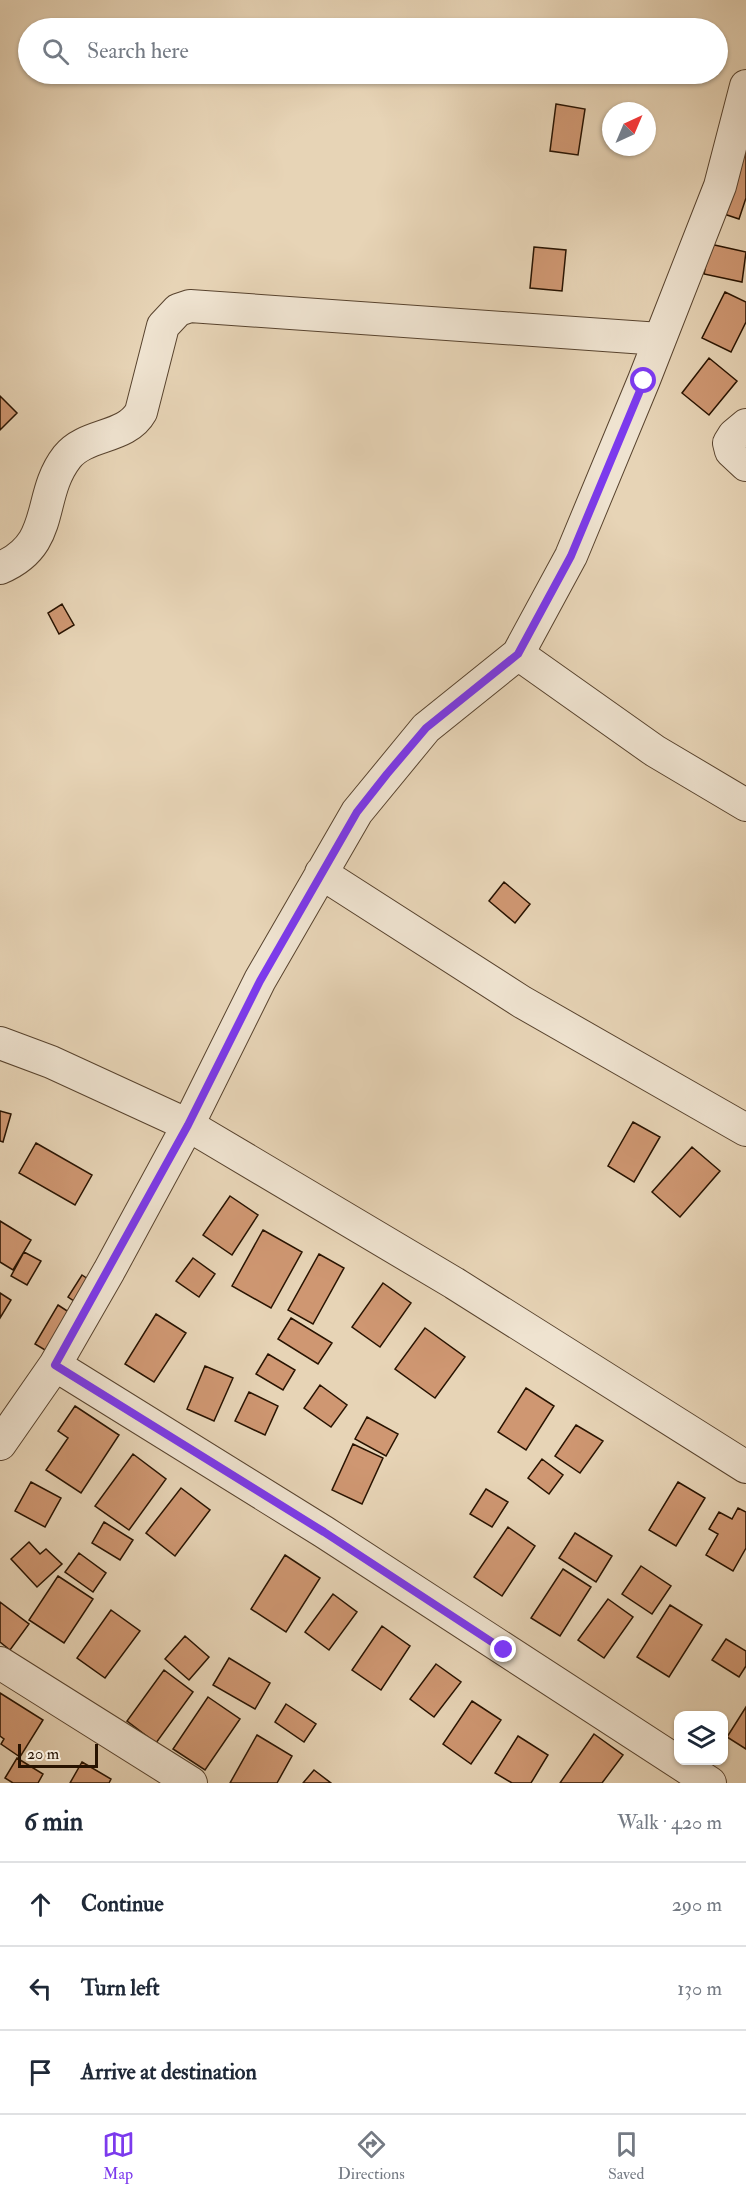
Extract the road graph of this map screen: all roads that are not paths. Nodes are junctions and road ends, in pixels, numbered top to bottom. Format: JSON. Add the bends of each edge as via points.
{"nodes":[{"id":1,"x":746,"y":86,"type":"edge"},
{"id":2,"x":660,"y":339,"type":"junction"},
{"id":3,"x":746,"y":425,"type":"edge"},
{"id":4,"x":746,"y":465,"type":"edge"},
{"id":5,"x":0,"y":568,"type":"edge"},
{"id":6,"x":518,"y":654,"type":"junction"},
{"id":7,"x":746,"y":805,"type":"edge"},
{"id":8,"x":321,"y":873,"type":"junction"},
{"id":9,"x":0,"y":1043,"type":"edge"},
{"id":10,"x":188,"y":1125,"type":"junction"},
{"id":11,"x":746,"y":1130,"type":"edge"},
{"id":12,"x":55,"y":1365,"type":"junction"},
{"id":13,"x":9,"y":1411,"type":"edge"},
{"id":14,"x":0,"y":1444,"type":"edge"},
{"id":15,"x":746,"y":1467,"type":"edge"},
{"id":16,"x":0,"y":1663,"type":"edge"},
{"id":17,"x":190,"y":1783,"type":"edge"},
{"id":18,"x":710,"y":1783,"type":"edge"}],
"edges":[{"from":1,"to":2,"type":"street","via":[[720,186]]},
{"from":2,"to":5,"type":"street","via":[[190,306],[178,310],[163,326],[138,418],[117,432],[73,450],[58,471],[33,544],[14,562]]},
{"from":2,"to":6,"type":"street","via":[[571,556]]},
{"from":3,"to":4,"type":"street","via":[[729,443],[731,451]]},
{"from":6,"to":7,"type":"street","via":[[655,751]]},
{"from":6,"to":8,"type":"street","via":[[426,728],[357,812]]},
{"from":8,"to":10,"type":"street","via":[[260,981]]},
{"from":8,"to":11,"type":"street","via":[[522,1002]]},
{"from":9,"to":10,"type":"street"},
{"from":10,"to":12,"type":"street"},
{"from":10,"to":15,"type":"street","via":[[454,1283]]},
{"from":12,"to":13,"type":"street"},
{"from":12,"to":18,"type":"street","via":[[324,1532]]},
{"from":13,"to":14,"type":"street"},
{"from":16,"to":17,"type":"street"}]}
